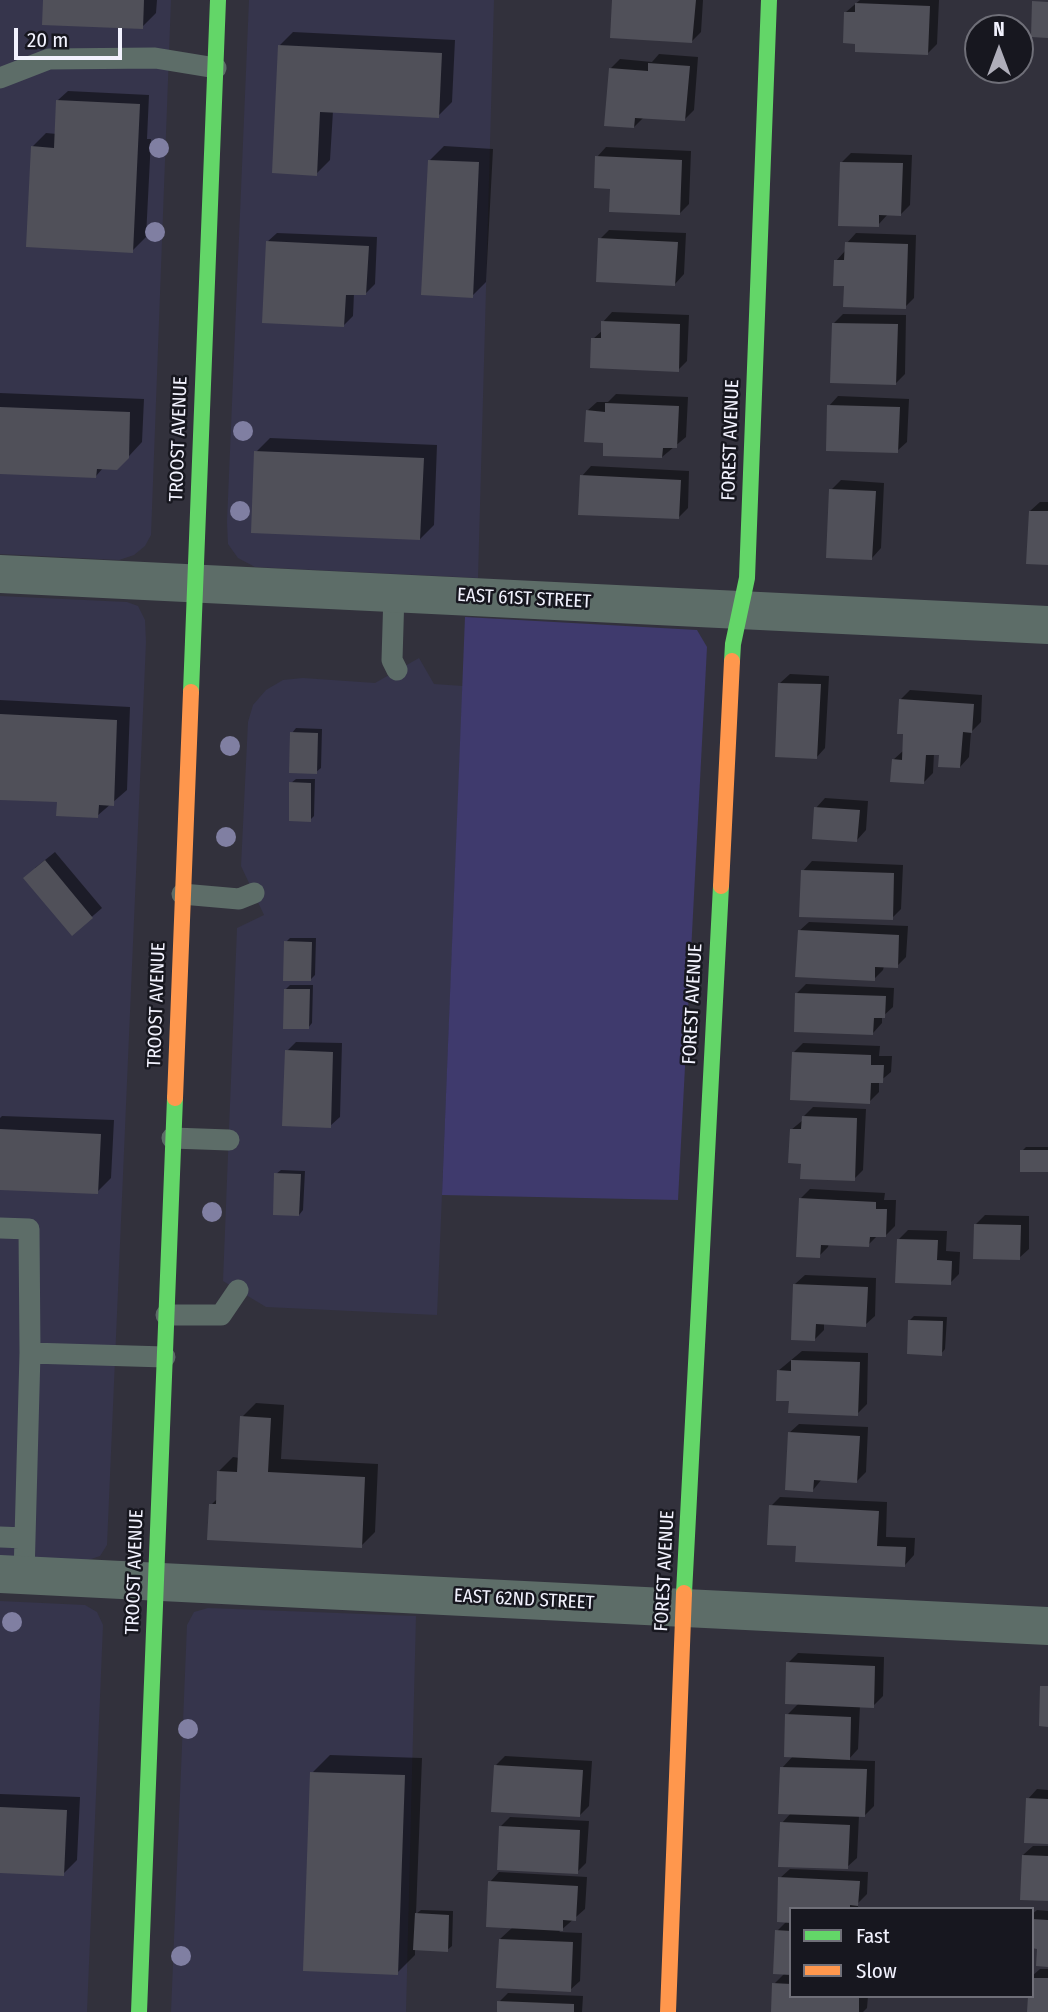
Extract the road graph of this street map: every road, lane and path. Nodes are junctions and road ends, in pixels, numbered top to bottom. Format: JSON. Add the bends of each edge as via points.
{"nodes":[{"id":1,"x":218,"y":0,"type":"edge"},
{"id":2,"x":769,"y":0,"type":"edge"},
{"id":3,"x":216,"y":68,"type":"junction"},
{"id":4,"x":0,"y":78,"type":"edge"},
{"id":5,"x":0,"y":574,"type":"edge"},
{"id":6,"x":194,"y":584,"type":"junction"},
{"id":7,"x":394,"y":593,"type":"junction"},
{"id":8,"x":740,"y":610,"type":"junction"},
{"id":9,"x":1048,"y":625,"type":"edge"},
{"id":10,"x":397,"y":670,"type":"dead end"},
{"id":11,"x":254,"y":892,"type":"dead end"},
{"id":12,"x":182,"y":894,"type":"junction"},
{"id":13,"x":173,"y":1138,"type":"junction"},
{"id":14,"x":229,"y":1140,"type":"dead end"},
{"id":15,"x":0,"y":1227,"type":"edge"},
{"id":16,"x":237,"y":1290,"type":"dead end"},
{"id":17,"x":166,"y":1315,"type":"junction"},
{"id":18,"x":30,"y":1353,"type":"junction"},
{"id":19,"x":164,"y":1357,"type":"junction"},
{"id":20,"x":0,"y":1537,"type":"edge"},
{"id":21,"x":16,"y":1562,"type":"edge"},
{"id":22,"x":156,"y":1582,"type":"junction"},
{"id":23,"x":684,"y":1608,"type":"junction"},
{"id":24,"x":1048,"y":1626,"type":"edge"},
{"id":25,"x":139,"y":2012,"type":"edge"},
{"id":26,"x":668,"y":2012,"type":"edge"}],
"edges":[{"from":1,"to":3,"type":"main road","name":"TROOST AVENUE"},
{"from":2,"to":8,"type":"main road","name":"FOREST AVENUE","via":[[747,578]]},
{"from":3,"to":4,"type":"lane","via":[[155,58],[50,59]]},
{"from":3,"to":6,"type":"main road","name":"TROOST AVENUE"},
{"from":5,"to":6,"type":"street","name":"EAST 61ST STREET"},
{"from":6,"to":7,"type":"street","name":"EAST 61ST STREET"},
{"from":6,"to":12,"type":"main road","name":"TROOST AVENUE"},
{"from":7,"to":8,"type":"street","name":"EAST 61ST STREET"},
{"from":7,"to":10,"type":"lane","via":[[392,660]]},
{"from":8,"to":9,"type":"street","name":"EAST 61ST STREET"},
{"from":8,"to":23,"type":"main road","name":"FOREST AVENUE","via":[[733,644]]},
{"from":11,"to":12,"type":"lane","via":[[239,899]]},
{"from":12,"to":13,"type":"main road","name":"TROOST AVENUE"},
{"from":13,"to":14,"type":"lane"},
{"from":13,"to":17,"type":"main road","name":"TROOST AVENUE"},
{"from":15,"to":18,"type":"lane","via":[[29,1229]]},
{"from":16,"to":17,"type":"lane","via":[[221,1315]]},
{"from":17,"to":19,"type":"main road","name":"TROOST AVENUE"},
{"from":18,"to":19,"type":"lane"},
{"from":18,"to":21,"type":"lane"},
{"from":19,"to":22,"type":"main road","name":"TROOST AVENUE"},
{"from":20,"to":21,"type":"lane"},
{"from":21,"to":22,"type":"street","name":"EAST 62ND STREET"},
{"from":22,"to":23,"type":"street","name":"EAST 62ND STREET"},
{"from":22,"to":25,"type":"main road","name":"TROOST AVENUE"},
{"from":23,"to":24,"type":"street","name":"EAST 62ND STREET"},
{"from":23,"to":26,"type":"main road","name":"FOREST AVENUE"}]}
